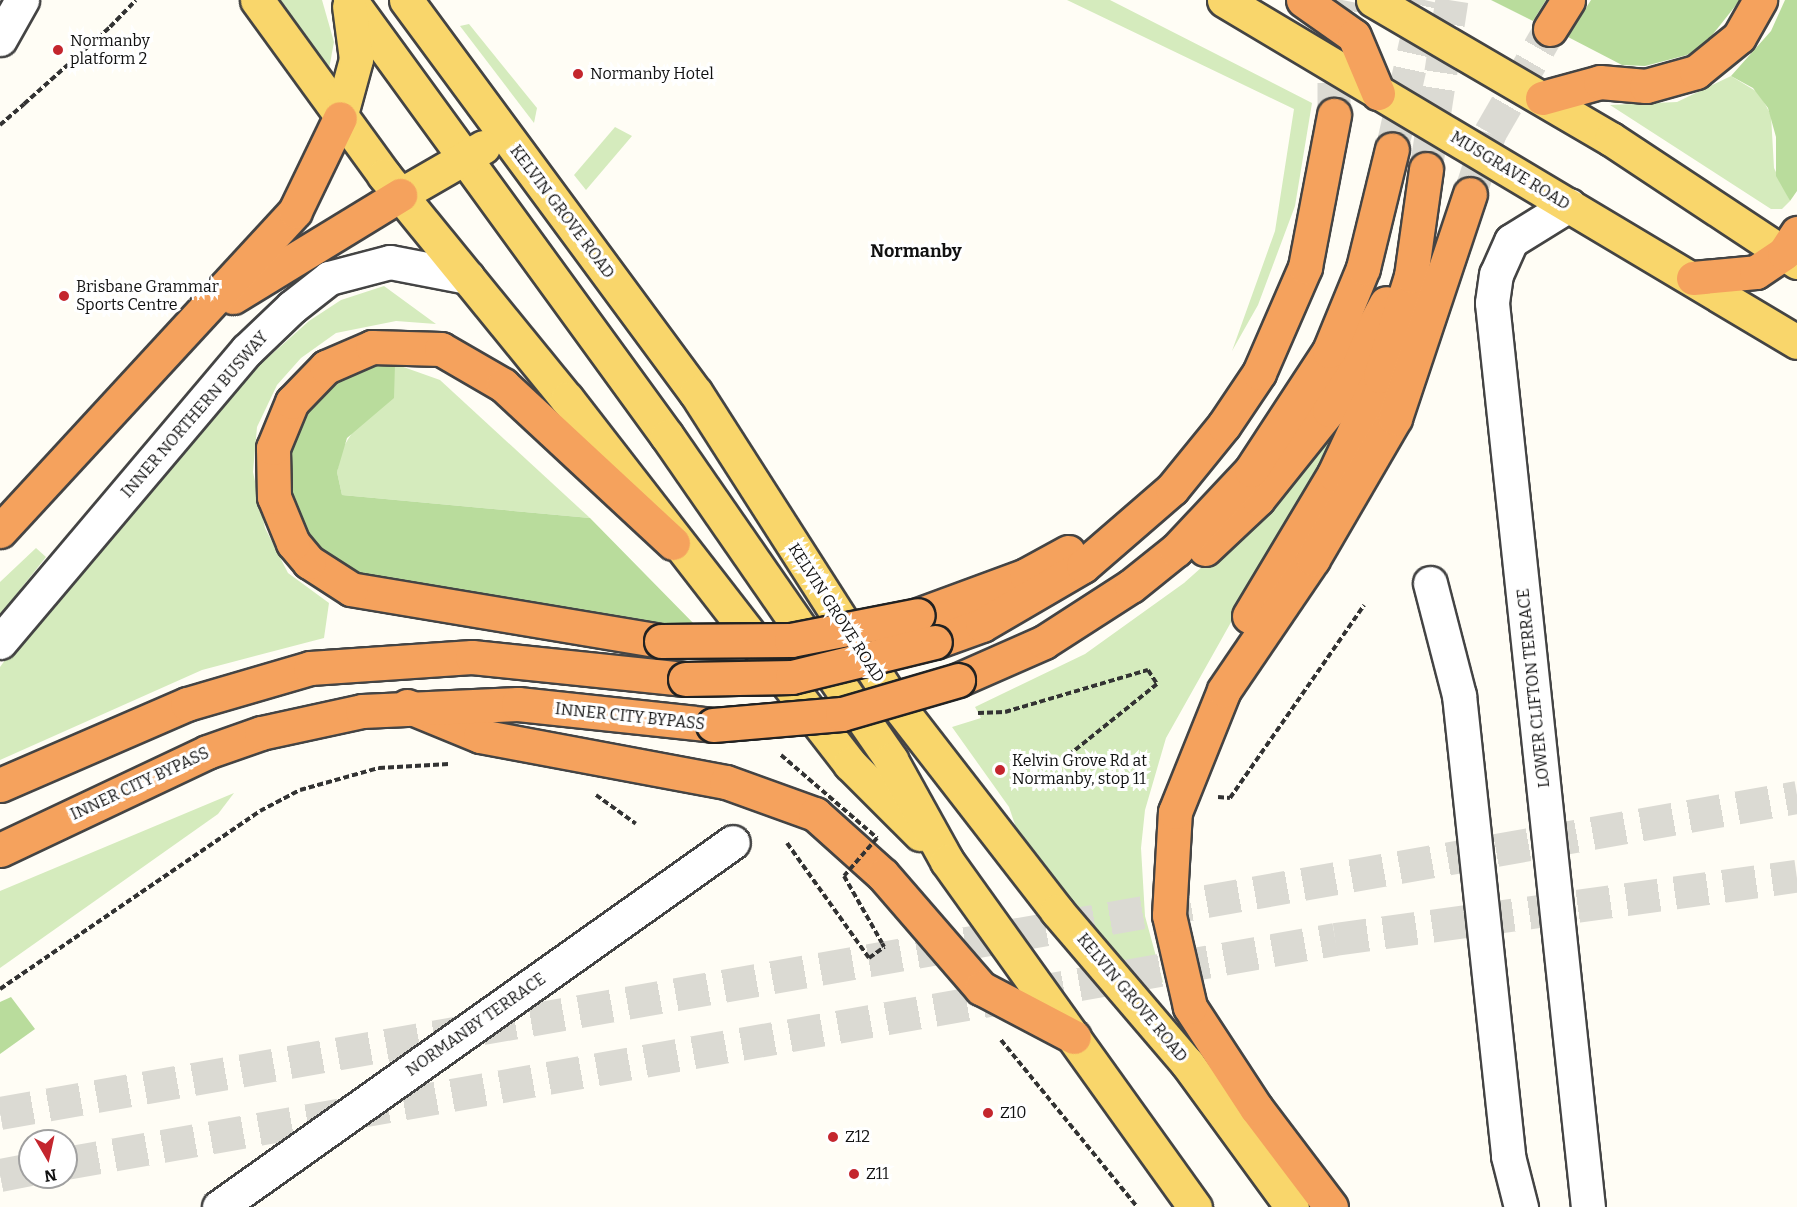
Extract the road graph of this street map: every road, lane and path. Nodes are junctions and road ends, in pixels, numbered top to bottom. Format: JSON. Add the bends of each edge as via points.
{"nodes":[{"id":1,"x":22,"y":0,"type":"edge"},
{"id":2,"x":136,"y":0,"type":"edge"},
{"id":3,"x":257,"y":0,"type":"edge"},
{"id":4,"x":348,"y":0,"type":"edge"},
{"id":5,"x":406,"y":0,"type":"edge"},
{"id":6,"x":1224,"y":0,"type":"edge"},
{"id":7,"x":1303,"y":0,"type":"edge"},
{"id":8,"x":1373,"y":0,"type":"edge"},
{"id":9,"x":1568,"y":0,"type":"edge"},
{"id":10,"x":1760,"y":0,"type":"edge"},
{"id":11,"x":1551,"y":29,"type":"tunnel mouth"},
{"id":12,"x":0,"y":39,"type":"edge"},
{"id":13,"x":1378,"y":93,"type":"junction"},
{"id":14,"x":1542,"y":98,"type":"junction"},
{"id":15,"x":1334,"y":115,"type":"tunnel mouth"},
{"id":16,"x":340,"y":118,"type":"junction"},
{"id":17,"x":0,"y":125,"type":"edge"},
{"id":18,"x":505,"y":135,"type":"junction"},
{"id":19,"x":1392,"y":149,"type":"tunnel mouth"},
{"id":20,"x":465,"y":157,"type":"junction"},
{"id":21,"x":1426,"y":169,"type":"tunnel mouth"},
{"id":22,"x":1470,"y":194,"type":"tunnel mouth"},
{"id":23,"x":400,"y":195,"type":"junction"},
{"id":24,"x":1569,"y":206,"type":"junction"},
{"id":25,"x":1419,"y":234,"type":"junction"},
{"id":26,"x":1793,"y":249,"type":"edge"},
{"id":27,"x":468,"y":277,"type":"junction"},
{"id":28,"x":1693,"y":278,"type":"junction"},
{"id":29,"x":196,"y":320,"type":"junction"},
{"id":30,"x":1797,"y":342,"type":"edge"},
{"id":31,"x":0,"y":531,"type":"edge"},
{"id":32,"x":674,"y":543,"type":"junction"},
{"id":33,"x":1430,"y":583,"type":"dead end"},
{"id":34,"x":1131,"y":586,"type":"junction"},
{"id":35,"x":1364,"y":605,"type":"dead end"},
{"id":36,"x":926,"y":629,"type":"junction"},
{"id":37,"x":0,"y":642,"type":"edge"},
{"id":38,"x":1224,"y":690,"type":"junction"},
{"id":39,"x":407,"y":706,"type":"junction"},
{"id":40,"x":978,"y":713,"type":"dead end"},
{"id":41,"x":778,"y":752,"type":"dead end"},
{"id":42,"x":1065,"y":758,"type":"dead end"},
{"id":43,"x":457,"y":764,"type":"dead end"},
{"id":44,"x":0,"y":785,"type":"edge"},
{"id":45,"x":586,"y":791,"type":"dead end"},
{"id":46,"x":1230,"y":798,"type":"dead end"},
{"id":47,"x":636,"y":824,"type":"dead end"},
{"id":48,"x":783,"y":838,"type":"dead end"},
{"id":49,"x":732,"y":842,"type":"dead end"},
{"id":50,"x":0,"y":850,"type":"edge"},
{"id":51,"x":947,"y":861,"type":"junction"},
{"id":52,"x":0,"y":989,"type":"edge"},
{"id":53,"x":1074,"y":1037,"type":"junction"},
{"id":54,"x":1508,"y":1156,"type":"junction"},
{"id":55,"x":219,"y":1207,"type":"edge"},
{"id":56,"x":1195,"y":1207,"type":"edge"},
{"id":57,"x":1292,"y":1207,"type":"edge"},
{"id":58,"x":1330,"y":1207,"type":"edge"},
{"id":59,"x":1505,"y":1207,"type":"edge"},
{"id":60,"x":1521,"y":1207,"type":"edge"},
{"id":61,"x":1588,"y":1207,"type":"edge"}],
"edges":[{"from":1,"to":12,"type":"street"},
{"from":2,"to":17,"type":"path","bridge":true},
{"from":3,"to":16,"type":"main road"},
{"from":4,"to":16,"type":"main road","via":[[356,59]]},
{"from":4,"to":20,"type":"main road"},
{"from":5,"to":18,"type":"main road","name":"KELVIN GROVE ROAD"},
{"from":6,"to":13,"type":"main road","name":"MUSGRAVE ROAD"},
{"from":7,"to":13,"type":"highway","via":[[1354,36]]},
{"from":8,"to":14,"type":"main road"},
{"from":9,"to":11,"type":"highway"},
{"from":10,"to":14,"type":"highway","via":[[1739,37],[1696,72],[1646,86],[1600,82]]},
{"from":13,"to":24,"type":"main road","name":"MUSGRAVE ROAD"},
{"from":14,"to":26,"type":"main road"},
{"from":15,"to":36,"type":"highway","via":[[1314,233],[1287,313],[1259,373],[1172,489],[1083,566],[981,625]]},
{"from":16,"to":23,"type":"main road"},
{"from":16,"to":29,"type":"highway","via":[[295,211]]},
{"from":18,"to":20,"type":"main road"},
{"from":18,"to":57,"type":"main road","name":"KELVIN GROVE ROAD","via":[[696,393],[885,690],[1057,911],[1187,1063]]},
{"from":19,"to":34,"type":"highway","name":"INNER CITY BYPASS","via":[[1363,268],[1310,386],[1251,470],[1176,550]]},
{"from":20,"to":23,"type":"main road"},
{"from":20,"to":51,"type":"main road","via":[[891,760]]},
{"from":21,"to":25,"type":"highway"},
{"from":22,"to":38,"type":"highway","via":[[1395,418],[1313,559]]},
{"from":23,"to":27,"type":"main road"},
{"from":23,"to":29,"type":"highway"},
{"from":24,"to":28,"type":"main road","name":"MUSGRAVE ROAD"},
{"from":24,"to":61,"type":"street","name":"LOWER CLIFTON TERRACE","via":[[1511,241],[1496,274],[1492,303]]},
{"from":25,"to":34,"type":"highway","via":[[1352,372],[1290,462],[1242,515],[1179,569]]},
{"from":25,"to":38,"type":"highway","via":[[1400,322],[1364,416],[1229,647]]},
{"from":26,"to":28,"type":"highway","via":[[1756,272]]},
{"from":27,"to":32,"type":"main road","via":[[630,479]]},
{"from":27,"to":37,"type":"street","name":"INNER NORTHERN BUSWAY","via":[[390,262],[329,278],[247,350]]},
{"from":28,"to":30,"type":"main road","name":"MUSGRAVE ROAD"},
{"from":29,"to":31,"type":"highway"},
{"from":32,"to":36,"type":"highway","bridge":true,"via":[[503,385],[441,349],[372,347],[326,367],[292,402],[273,448],[274,497],[293,543],[328,577],[351,589],[661,641],[791,640]]},
{"from":32,"to":51,"type":"main road","via":[[850,764]]},
{"from":33,"to":54,"type":"street","via":[[1459,695]]},
{"from":34,"to":39,"type":"highway","name":"INNER CITY BYPASS","bridge":true,"via":[[1044,642],[958,681],[842,714],[713,725],[518,704]]},
{"from":35,"to":46,"type":"path"},
{"from":36,"to":44,"type":"highway","bridge":true,"via":[[792,677],[685,679],[472,657],[310,668],[187,704]]},
{"from":38,"to":58,"type":"highway","via":[[1175,812],[1168,878],[1174,955],[1202,1026]]},
{"from":39,"to":50,"type":"highway","name":"INNER CITY BYPASS","via":[[312,720],[207,752]]},
{"from":39,"to":53,"type":"highway","via":[[480,736],[726,782],[815,814],[874,867],[981,988]]},
{"from":40,"to":42,"type":"path","via":[[1005,712],[1148,670],[1157,684]]},
{"from":41,"to":48,"type":"path","bridge":true,"via":[[877,838],[844,876],[884,947],[869,958]]},
{"from":43,"to":52,"type":"path","via":[[379,768],[300,790],[260,811]]},
{"from":45,"to":47,"type":"path"},
{"from":49,"to":55,"type":"street","name":"NORMANBY TERRACE"},
{"from":51,"to":53,"type":"main road"},
{"from":53,"to":56,"type":"main road"},
{"from":54,"to":59,"type":"street"},
{"from":54,"to":60,"type":"street"}]}
